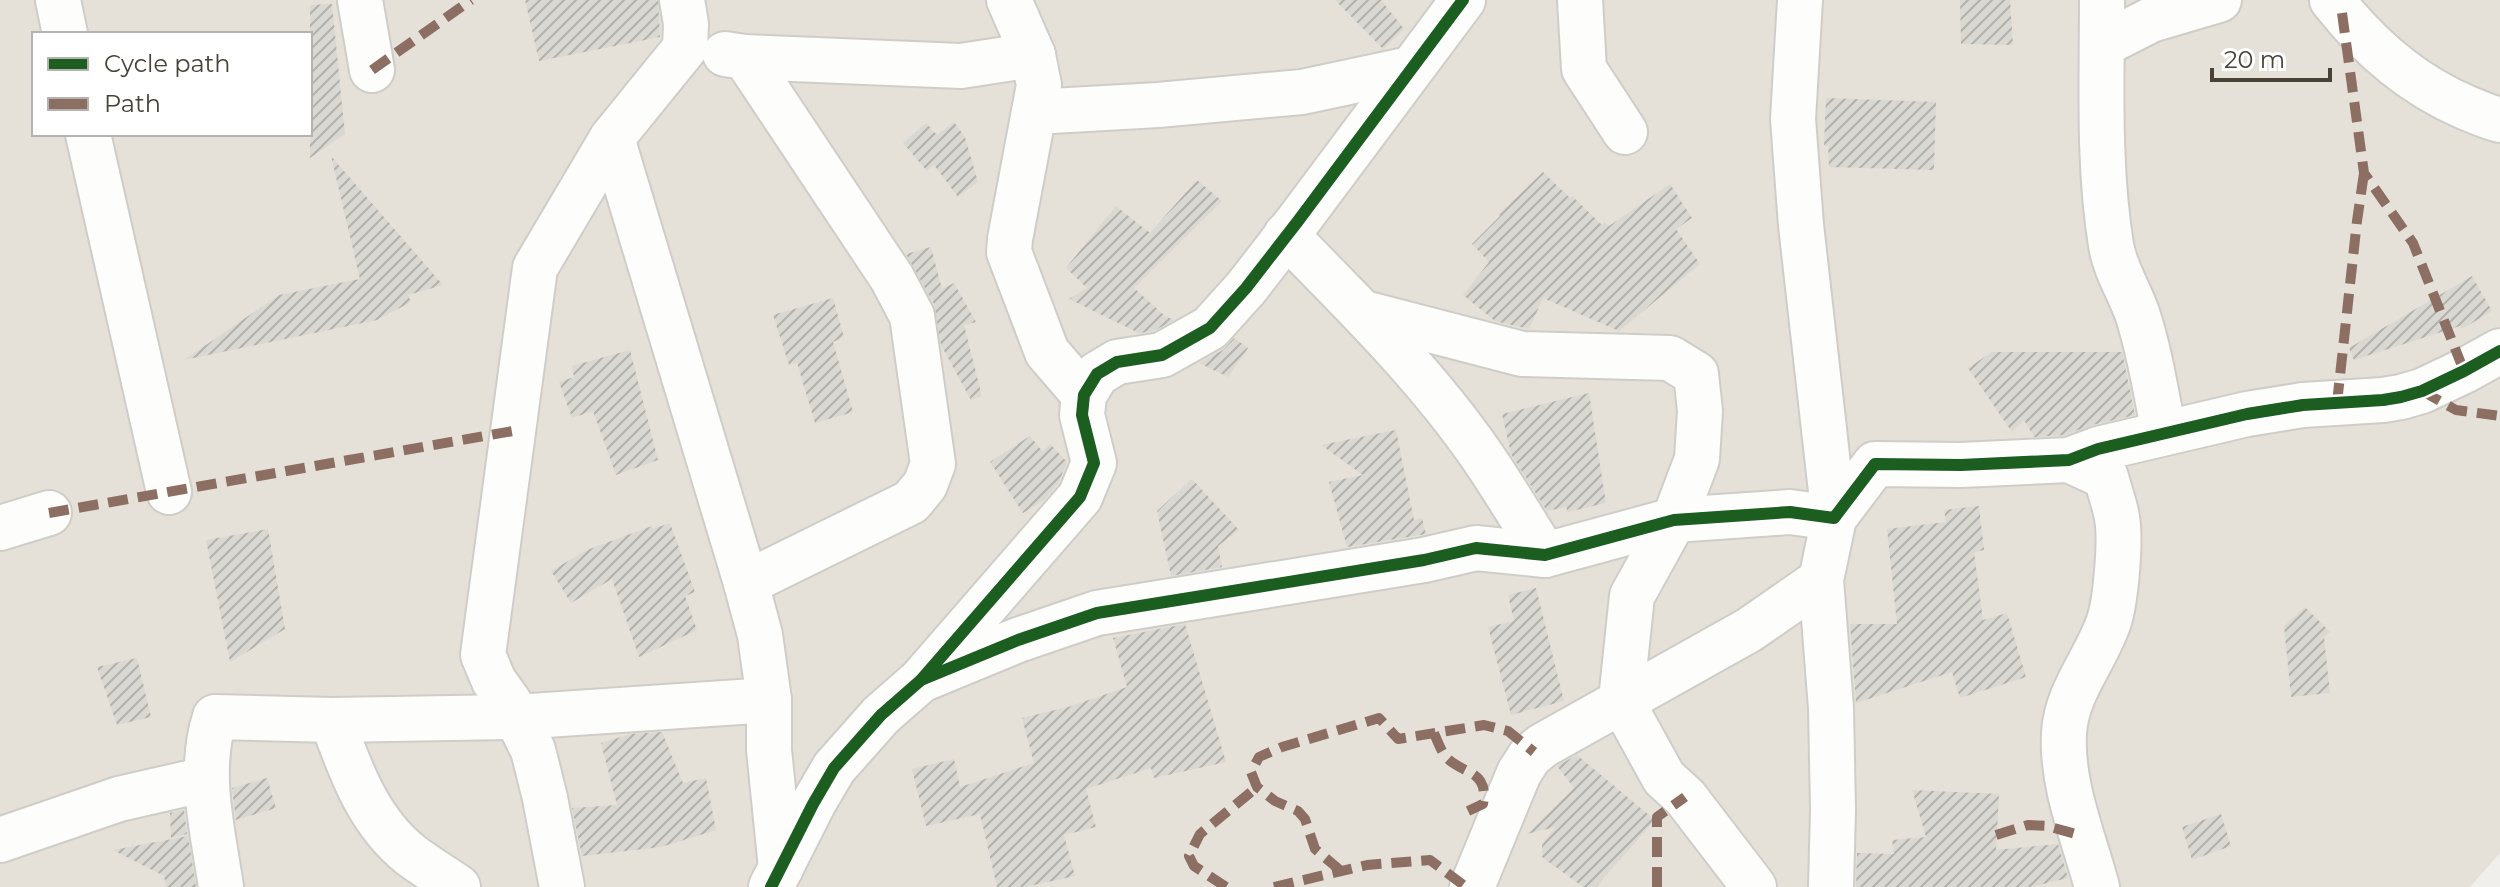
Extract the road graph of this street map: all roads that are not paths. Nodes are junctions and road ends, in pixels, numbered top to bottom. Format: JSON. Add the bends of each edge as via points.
{"nodes":[{"id":1,"x":58,"y":0,"type":"edge"},
{"id":2,"x":360,"y":0,"type":"edge"},
{"id":3,"x":682,"y":0,"type":"edge"},
{"id":4,"x":1009,"y":0,"type":"edge"},
{"id":5,"x":1463,"y":0,"type":"edge"},
{"id":6,"x":1580,"y":0,"type":"edge"},
{"id":7,"x":1800,"y":0,"type":"edge"},
{"id":8,"x":2102,"y":0,"type":"edge"},
{"id":9,"x":2219,"y":0,"type":"edge"},
{"id":10,"x":2332,"y":0,"type":"edge"},
{"id":11,"x":65,"y":32,"type":"edge"},
{"id":12,"x":2102,"y":45,"type":"junction"},
{"id":13,"x":685,"y":48,"type":"junction"},
{"id":14,"x":1033,"y":55,"type":"junction"},
{"id":15,"x":745,"y":57,"type":"junction"},
{"id":16,"x":1410,"y":69,"type":"junction"},
{"id":17,"x":372,"y":70,"type":"dead end"},
{"id":18,"x":1034,"y":112,"type":"junction"},
{"id":19,"x":2500,"y":120,"type":"edge"},
{"id":20,"x":1625,"y":132,"type":"dead end"},
{"id":21,"x":88,"y":136,"type":"edge"},
{"id":22,"x":612,"y":138,"type":"junction"},
{"id":23,"x":1286,"y":235,"type":"junction"},
{"id":24,"x":1364,"y":313,"type":"junction"},
{"id":25,"x":2500,"y":351,"type":"edge"},
{"id":26,"x":1084,"y":395,"type":"junction"},
{"id":27,"x":2164,"y":433,"type":"junction"},
{"id":28,"x":2069,"y":460,"type":"junction"},
{"id":29,"x":169,"y":492,"type":"dead end"},
{"id":30,"x":49,"y":513,"type":"dead end"},
{"id":31,"x":1834,"y":518,"type":"junction"},
{"id":32,"x":1674,"y":520,"type":"junction"},
{"id":33,"x":0,"y":528,"type":"edge"},
{"id":34,"x":1545,"y":555,"type":"junction"},
{"id":35,"x":1821,"y":580,"type":"junction"},
{"id":36,"x":746,"y":583,"type":"junction"},
{"id":37,"x":921,"y":680,"type":"junction"},
{"id":38,"x":769,"y":700,"type":"junction"},
{"id":39,"x":1621,"y":700,"type":"junction"},
{"id":40,"x":516,"y":717,"type":"junction"},
{"id":41,"x":332,"y":720,"type":"junction"},
{"id":42,"x":206,"y":779,"type":"junction"},
{"id":43,"x":0,"y":840,"type":"edge"},
{"id":44,"x":776,"y":878,"type":"edge"},
{"id":45,"x":221,"y":887,"type":"edge"},
{"id":46,"x":458,"y":887,"type":"edge"},
{"id":47,"x":562,"y":887,"type":"edge"},
{"id":48,"x":1472,"y":887,"type":"edge"},
{"id":49,"x":1754,"y":887,"type":"edge"},
{"id":50,"x":1831,"y":887,"type":"edge"},
{"id":51,"x":2097,"y":887,"type":"edge"}],
"edges":[{"from":1,"to":11,"type":"street"},
{"from":2,"to":17,"type":"street"},
{"from":3,"to":13,"type":"street"},
{"from":4,"to":14,"type":"street"},
{"from":5,"to":16,"type":"street"},
{"from":6,"to":20,"type":"street","via":[[1584,69]]},
{"from":7,"to":31,"type":"street","via":[[1793,119]]},
{"from":8,"to":12,"type":"street"},
{"from":9,"to":12,"type":"street","via":[[2151,20]]},
{"from":10,"to":19,"type":"street","via":[[2370,45],[2418,83]]},
{"from":12,"to":27,"type":"street","via":[[2104,178],[2111,243],[2149,352]]},
{"from":13,"to":15,"type":"street"},
{"from":13,"to":22,"type":"street"},
{"from":14,"to":15,"type":"street","via":[[961,66]]},
{"from":14,"to":18,"type":"street","via":[[1039,85]]},
{"from":15,"to":36,"type":"street","via":[[912,316],[933,464],[911,502]]},
{"from":16,"to":18,"type":"street","via":[[1302,92]]},
{"from":16,"to":23,"type":"street"},
{"from":18,"to":26,"type":"street","via":[[1009,252],[1047,352]]},
{"from":21,"to":29,"type":"street"},
{"from":22,"to":36,"type":"street"},
{"from":22,"to":40,"type":"street","via":[[535,268],[483,655]]},
{"from":23,"to":24,"type":"street"},
{"from":23,"to":26,"type":"street","via":[[1210,328],[1162,355],[1117,362],[1097,374]]},
{"from":24,"to":32,"type":"street","via":[[1522,354],[1670,358],[1696,374],[1697,459]]},
{"from":24,"to":34,"type":"street","via":[[1481,455]]},
{"from":25,"to":27,"type":"street","via":[[2401,397],[2303,405]]},
{"from":26,"to":37,"type":"street","via":[[1082,415],[1094,463],[1080,497]]},
{"from":27,"to":28,"type":"street"},
{"from":28,"to":31,"type":"street","via":[[1875,464]]},
{"from":28,"to":51,"type":"street","via":[[2106,477],[2118,519],[2116,588],[2109,622],[2069,707],[2064,731],[2069,785]]},
{"from":30,"to":33,"type":"street"},
{"from":31,"to":32,"type":"street","via":[[1790,512]]},
{"from":31,"to":35,"type":"street"},
{"from":32,"to":34,"type":"street"},
{"from":32,"to":39,"type":"street","via":[[1632,596]]},
{"from":34,"to":37,"type":"street","via":[[1476,548],[1097,613]]},
{"from":35,"to":39,"type":"street","via":[[1749,630]]},
{"from":35,"to":50,"type":"street","via":[[1831,708]]},
{"from":36,"to":38,"type":"street"},
{"from":37,"to":44,"type":"street","via":[[834,768]]},
{"from":38,"to":40,"type":"street"},
{"from":38,"to":44,"type":"street"},
{"from":39,"to":48,"type":"street","via":[[1530,756]]},
{"from":39,"to":49,"type":"street","via":[[1664,778],[1685,797]]},
{"from":40,"to":41,"type":"street"},
{"from":40,"to":47,"type":"street","via":[[533,750]]},
{"from":41,"to":42,"type":"street","via":[[215,717]]},
{"from":41,"to":46,"type":"street","via":[[355,782],[377,819],[410,854]]},
{"from":42,"to":43,"type":"street","via":[[119,799]]},
{"from":42,"to":45,"type":"street"}]}
